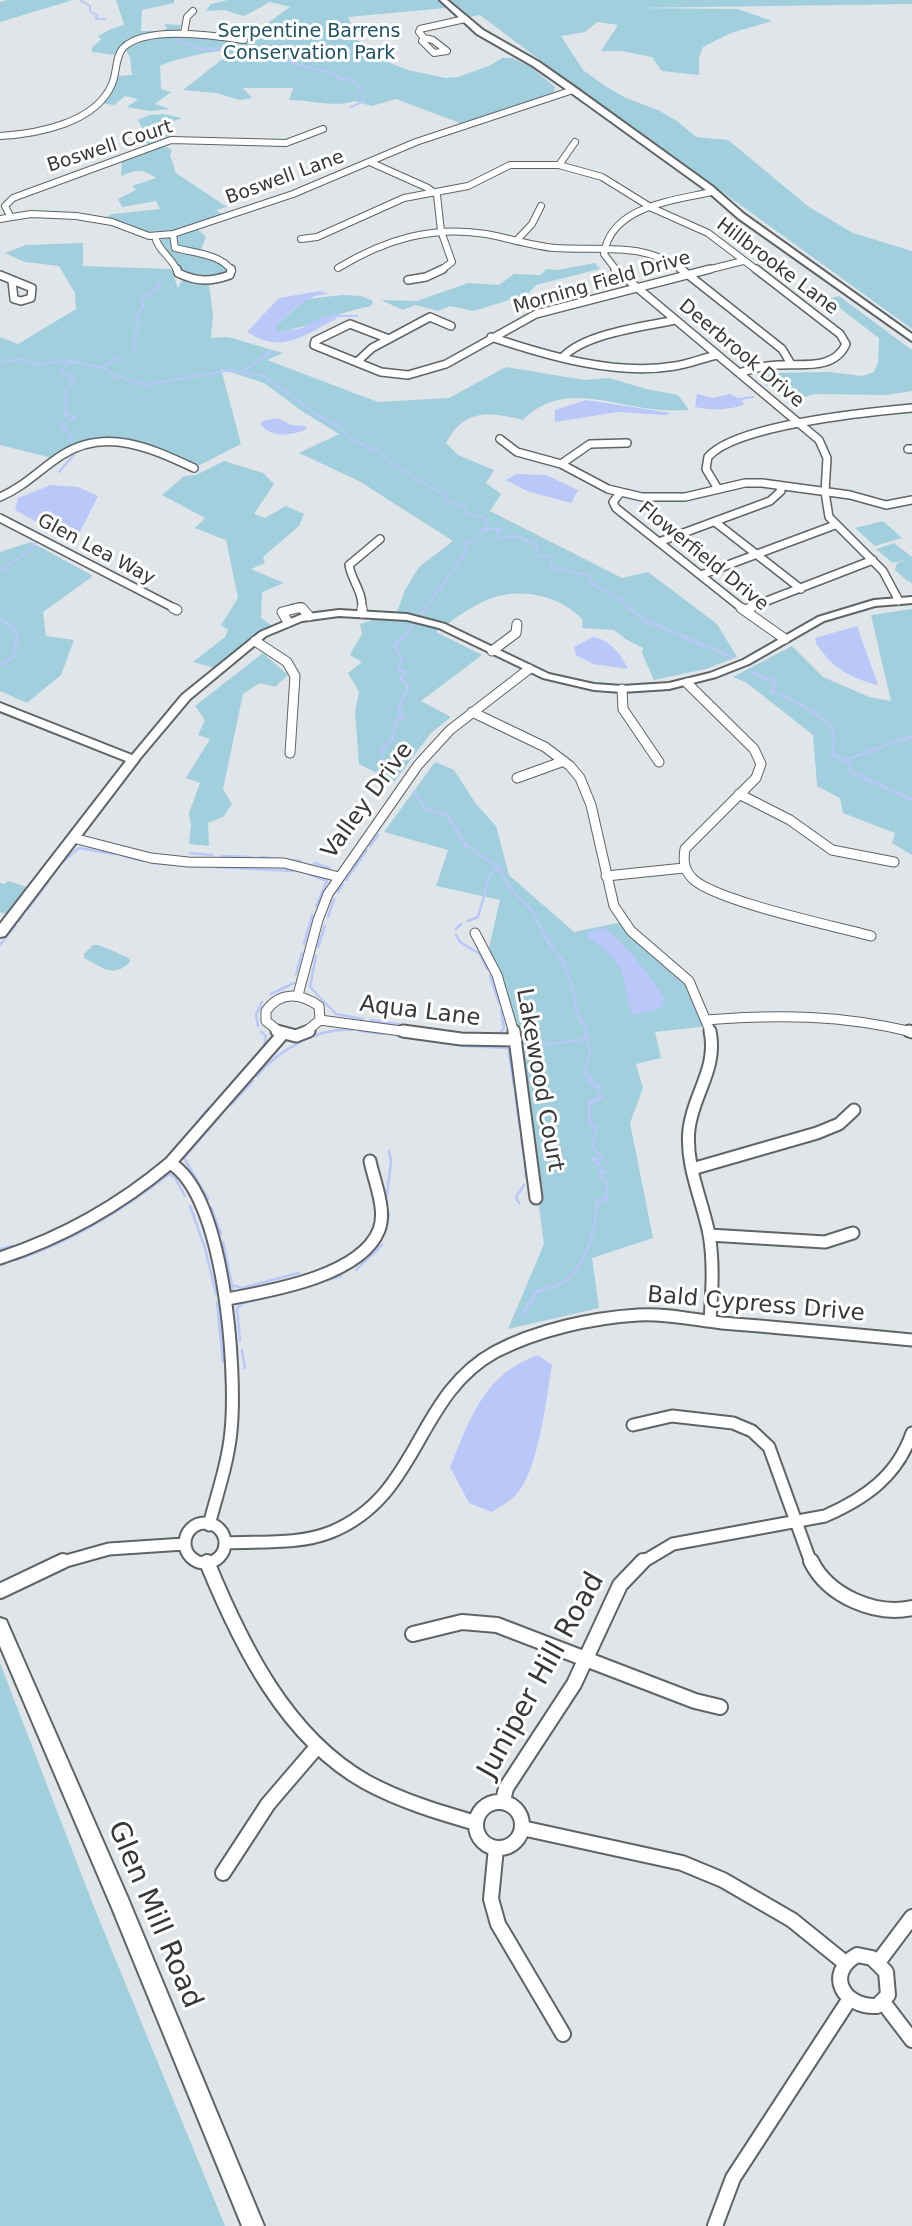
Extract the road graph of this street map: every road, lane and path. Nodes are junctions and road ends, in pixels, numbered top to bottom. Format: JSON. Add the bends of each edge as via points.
{"nodes":[{"id":1,"x":443,"y":0,"type":"edge"},
{"id":2,"x":193,"y":11,"type":"dead end"},
{"id":3,"x":465,"y":19,"type":"junction"},
{"id":4,"x":184,"y":33,"type":"junction"},
{"id":5,"x":424,"y":38,"type":"dead end"},
{"id":6,"x":244,"y":40,"type":"dead end"},
{"id":7,"x":573,"y":90,"type":"junction"},
{"id":8,"x":323,"y":129,"type":"dead end"},
{"id":9,"x":0,"y":136,"type":"edge"},
{"id":10,"x":575,"y":142,"type":"dead end"},
{"id":11,"x":372,"y":163,"type":"junction"},
{"id":12,"x":559,"y":164,"type":"junction"},
{"id":13,"x":435,"y":192,"type":"junction"},
{"id":14,"x":712,"y":192,"type":"junction"},
{"id":15,"x":541,"y":206,"type":"dead end"},
{"id":16,"x":652,"y":208,"type":"junction"},
{"id":17,"x":10,"y":216,"type":"junction"},
{"id":18,"x":0,"y":219,"type":"edge"},
{"id":19,"x":441,"y":230,"type":"junction"},
{"id":20,"x":173,"y":234,"type":"junction"},
{"id":21,"x":155,"y":236,"type":"junction"},
{"id":22,"x":301,"y":239,"type":"dead end"},
{"id":23,"x":516,"y":240,"type":"junction"},
{"id":24,"x":603,"y":249,"type":"junction"},
{"id":25,"x":743,"y":261,"type":"junction"},
{"id":26,"x":338,"y":268,"type":"dead end"},
{"id":27,"x":689,"y":274,"type":"junction"},
{"id":28,"x":0,"y":275,"type":"edge"},
{"id":29,"x":408,"y":280,"type":"dead end"},
{"id":30,"x":12,"y":281,"type":"dead end"},
{"id":31,"x":637,"y":288,"type":"junction"},
{"id":32,"x":675,"y":320,"type":"junction"},
{"id":33,"x":451,"y":326,"type":"dead end"},
{"id":34,"x":491,"y":337,"type":"junction"},
{"id":35,"x":390,"y":338,"type":"junction"},
{"id":36,"x":912,"y":338,"type":"edge"},
{"id":37,"x":717,"y":355,"type":"junction"},
{"id":38,"x":563,"y":357,"type":"junction"},
{"id":39,"x":358,"y":361,"type":"junction"},
{"id":40,"x":791,"y":364,"type":"junction"},
{"id":41,"x":739,"y":373,"type":"junction"},
{"id":42,"x":912,"y":408,"type":"edge"},
{"id":43,"x":800,"y":423,"type":"junction"},
{"id":44,"x":500,"y":439,"type":"dead end"},
{"id":45,"x":627,"y":443,"type":"dead end"},
{"id":46,"x":561,"y":464,"type":"junction"},
{"id":47,"x":194,"y":468,"type":"dead end"},
{"id":48,"x":779,"y":485,"type":"junction"},
{"id":49,"x":718,"y":489,"type":"junction"},
{"id":50,"x":825,"y":492,"type":"junction"},
{"id":51,"x":620,"y":493,"type":"junction"},
{"id":52,"x":0,"y":497,"type":"edge"},
{"id":53,"x":912,"y":500,"type":"edge"},
{"id":54,"x":0,"y":518,"type":"edge"},
{"id":55,"x":715,"y":522,"type":"junction"},
{"id":56,"x":835,"y":525,"type":"junction"},
{"id":57,"x":380,"y":539,"type":"dead end"},
{"id":58,"x":659,"y":542,"type":"junction"},
{"id":59,"x":756,"y":554,"type":"junction"},
{"id":60,"x":873,"y":560,"type":"junction"},
{"id":61,"x":701,"y":575,"type":"junction"},
{"id":62,"x":801,"y":589,"type":"junction"},
{"id":63,"x":912,"y":600,"type":"edge"},
{"id":64,"x":899,"y":601,"type":"junction"},
{"id":65,"x":177,"y":610,"type":"dead end"},
{"id":66,"x":745,"y":610,"type":"junction"},
{"id":67,"x":362,"y":613,"type":"junction"},
{"id":68,"x":517,"y":624,"type":"dead end"},
{"id":69,"x":785,"y":639,"type":"junction"},
{"id":70,"x":255,"y":641,"type":"junction"},
{"id":71,"x":492,"y":651,"type":"junction"},
{"id":72,"x":529,"y":669,"type":"junction"},
{"id":73,"x":687,"y":682,"type":"junction"},
{"id":74,"x":622,"y":688,"type":"junction"},
{"id":75,"x":0,"y":707,"type":"edge"},
{"id":76,"x":472,"y":712,"type":"junction"},
{"id":77,"x":290,"y":753,"type":"dead end"},
{"id":78,"x":133,"y":760,"type":"junction"},
{"id":79,"x":564,"y":761,"type":"junction"},
{"id":80,"x":659,"y":762,"type":"dead end"},
{"id":81,"x":517,"y":778,"type":"dead end"},
{"id":82,"x":739,"y":794,"type":"junction"},
{"id":83,"x":73,"y":838,"type":"junction"},
{"id":84,"x":894,"y":862,"type":"dead end"},
{"id":85,"x":684,"y":868,"type":"junction"},
{"id":86,"x":606,"y":876,"type":"junction"},
{"id":87,"x":339,"y":877,"type":"junction"},
{"id":88,"x":0,"y":933,"type":"edge"},
{"id":89,"x":475,"y":933,"type":"dead end"},
{"id":90,"x":871,"y":936,"type":"dead end"},
{"id":91,"x":298,"y":995,"type":"junction"},
{"id":92,"x":320,"y":1020,"type":"junction"},
{"id":93,"x":706,"y":1020,"type":"junction"},
{"id":94,"x":912,"y":1032,"type":"edge"},
{"id":95,"x":282,"y":1035,"type":"junction"},
{"id":96,"x":516,"y":1040,"type":"junction"},
{"id":97,"x":854,"y":1110,"type":"dead end"},
{"id":98,"x":370,"y":1161,"type":"dead end"},
{"id":99,"x":170,"y":1163,"type":"junction"},
{"id":100,"x":692,"y":1169,"type":"junction"},
{"id":101,"x":536,"y":1198,"type":"dead end"},
{"id":102,"x":853,"y":1233,"type":"dead end"},
{"id":103,"x":709,"y":1235,"type":"junction"},
{"id":104,"x":0,"y":1258,"type":"edge"},
{"id":105,"x":228,"y":1299,"type":"junction"},
{"id":106,"x":710,"y":1320,"type":"junction"},
{"id":107,"x":912,"y":1340,"type":"edge"},
{"id":108,"x":634,"y":1424,"type":"dead end"},
{"id":109,"x":912,"y":1433,"type":"edge"},
{"id":110,"x":796,"y":1521,"type":"junction"},
{"id":111,"x":209,"y":1525,"type":"junction"},
{"id":112,"x":226,"y":1543,"type":"junction"},
{"id":113,"x":184,"y":1544,"type":"junction"},
{"id":114,"x":207,"y":1562,"type":"junction"},
{"id":115,"x":0,"y":1591,"type":"edge"},
{"id":116,"x":912,"y":1608,"type":"edge"},
{"id":117,"x":0,"y":1626,"type":"edge"},
{"id":118,"x":413,"y":1634,"type":"dead end"},
{"id":119,"x":585,"y":1659,"type":"junction"},
{"id":120,"x":720,"y":1707,"type":"dead end"},
{"id":121,"x":316,"y":1748,"type":"junction"},
{"id":122,"x":503,"y":1801,"type":"junction"},
{"id":123,"x":476,"y":1823,"type":"junction"},
{"id":124,"x":522,"y":1828,"type":"junction"},
{"id":125,"x":496,"y":1848,"type":"junction"},
{"id":126,"x":223,"y":1873,"type":"dead end"},
{"id":127,"x":912,"y":1917,"type":"edge"},
{"id":128,"x":878,"y":1961,"type":"junction"},
{"id":129,"x":845,"y":1962,"type":"junction"},
{"id":130,"x":849,"y":2000,"type":"junction"},
{"id":131,"x":883,"y":2002,"type":"junction"},
{"id":132,"x":563,"y":2034,"type":"dead end"},
{"id":133,"x":912,"y":2040,"type":"edge"},
{"id":134,"x":253,"y":2226,"type":"edge"},
{"id":135,"x":715,"y":2226,"type":"edge"}],
"edges":[{"from":1,"to":3,"type":"main road"},
{"from":2,"to":4,"type":"street"},
{"from":3,"to":5,"type":"street","via":[[423,27],[419,32]]},
{"from":3,"to":7,"type":"main road"},
{"from":4,"to":6,"type":"street"},
{"from":4,"to":9,"type":"street","via":[[124,48],[110,88],[80,113],[40,131]]},
{"from":7,"to":11,"type":"street","name":"Boswell Lane","via":[[422,140]]},
{"from":7,"to":14,"type":"main road"},
{"from":8,"to":17,"type":"street","name":"Boswell Court","via":[[286,144],[170,140],[13,198],[5,206]]},
{"from":10,"to":12,"type":"street"},
{"from":11,"to":13,"type":"street"},
{"from":11,"to":20,"type":"street","name":"Boswell Lane"},
{"from":12,"to":13,"type":"street","name":"Hillbrooke Lane","via":[[510,165],[468,186]]},
{"from":12,"to":16,"type":"street","name":"Hillbrooke Lane","via":[[602,177]]},
{"from":13,"to":19,"type":"street"},
{"from":13,"to":22,"type":"street","name":"Hillbrooke Lane","via":[[404,198],[317,237]]},
{"from":14,"to":16,"type":"street"},
{"from":14,"to":36,"type":"main road"},
{"from":15,"to":23,"type":"street"},
{"from":16,"to":24,"type":"street","via":[[617,224]]},
{"from":16,"to":25,"type":"street","name":"Hillbrooke Lane","via":[[708,233]]},
{"from":17,"to":18,"type":"street","name":"Boswell Lane"},
{"from":17,"to":21,"type":"street","name":"Boswell Lane","via":[[100,219]]},
{"from":19,"to":23,"type":"street"},
{"from":19,"to":26,"type":"street","via":[[410,234]]},
{"from":19,"to":29,"type":"street","via":[[452,262],[423,278]]},
{"from":20,"to":21,"type":"street","name":"Boswell Lane"},
{"from":20,"to":21,"type":"street","via":[[175,248],[228,264],[230,275],[204,282],[181,275]]},
{"from":23,"to":24,"type":"street","via":[[550,248]]},
{"from":24,"to":27,"type":"street","via":[[660,255]]},
{"from":24,"to":31,"type":"street","name":"Deerbrook Drive","via":[[612,268]]},
{"from":25,"to":27,"type":"street","name":"Morning Field Drive"},
{"from":25,"to":40,"type":"street","name":"Hillbrooke Lane","via":[[844,339],[846,348],[837,357]]},
{"from":27,"to":31,"type":"street","name":"Morning Field Drive"},
{"from":27,"to":40,"type":"street","via":[[782,349]]},
{"from":28,"to":30,"type":"street"},
{"from":31,"to":32,"type":"street","name":"Deerbrook Drive"},
{"from":31,"to":34,"type":"street","name":"Morning Field Drive","via":[[536,314]]},
{"from":32,"to":37,"type":"street","name":"Deerbrook Drive"},
{"from":32,"to":38,"type":"street","via":[[590,341],[571,348]]},
{"from":33,"to":35,"type":"street","via":[[430,317]]},
{"from":34,"to":38,"type":"street"},
{"from":34,"to":39,"type":"street","name":"Morning Field Drive","via":[[420,374],[388,374]]},
{"from":35,"to":39,"type":"street"},
{"from":35,"to":39,"type":"street","name":"Morning Field Drive","via":[[350,324],[315,341],[316,347]]},
{"from":37,"to":38,"type":"street","via":[[651,368]]},
{"from":37,"to":41,"type":"street","name":"Deerbrook Drive"},
{"from":40,"to":41,"type":"street","name":"Hillbrooke Lane"},
{"from":41,"to":43,"type":"street","name":"Deerbrook Drive"},
{"from":42,"to":43,"type":"street","via":[[838,414]]},
{"from":43,"to":49,"type":"street","via":[[732,440],[713,451],[706,469]]},
{"from":43,"to":50,"type":"street","name":"Deerbrook Drive","via":[[825,450]]},
{"from":44,"to":46,"type":"street","via":[[517,452]]},
{"from":45,"to":46,"type":"street","via":[[590,444]]},
{"from":46,"to":51,"type":"street"},
{"from":47,"to":52,"type":"street","via":[[143,444],[99,441],[64,453],[35,479]]},
{"from":48,"to":49,"type":"street","via":[[745,483]]},
{"from":48,"to":50,"type":"street"},
{"from":48,"to":55,"type":"street","via":[[781,491],[770,502]]},
{"from":49,"to":51,"type":"street","via":[[673,498]]},
{"from":50,"to":53,"type":"street","via":[[890,506]]},
{"from":50,"to":56,"type":"street","name":"Deerbrook Drive"},
{"from":51,"to":58,"type":"street","name":"Flowerfield Drive","via":[[614,505]]},
{"from":54,"to":65,"type":"street","name":"Glen Lea Way"},
{"from":55,"to":58,"type":"street"},
{"from":55,"to":59,"type":"street"},
{"from":56,"to":59,"type":"street"},
{"from":56,"to":60,"type":"street"},
{"from":57,"to":67,"type":"street","via":[[349,565],[363,595]]},
{"from":58,"to":61,"type":"street","name":"Flowerfield Drive"},
{"from":59,"to":61,"type":"street"},
{"from":59,"to":62,"type":"street"},
{"from":60,"to":62,"type":"street"},
{"from":60,"to":64,"type":"street"},
{"from":61,"to":66,"type":"street","name":"Flowerfield Drive"},
{"from":62,"to":66,"type":"street"},
{"from":63,"to":64,"type":"street"},
{"from":64,"to":69,"type":"street","via":[[821,619]]},
{"from":66,"to":69,"type":"street","name":"Flowerfield Drive"},
{"from":67,"to":70,"type":"street","via":[[288,622]]},
{"from":67,"to":71,"type":"street","via":[[427,621]]},
{"from":68,"to":71,"type":"street","via":[[516,633]]},
{"from":69,"to":73,"type":"street","via":[[738,666]]},
{"from":70,"to":77,"type":"street","via":[[287,662],[295,676]]},
{"from":70,"to":78,"type":"street","via":[[186,696]]},
{"from":71,"to":72,"type":"street"},
{"from":72,"to":74,"type":"street","via":[[569,682]]},
{"from":72,"to":76,"type":"street","name":"Valley Drive"},
{"from":73,"to":74,"type":"street"},
{"from":73,"to":82,"type":"street","via":[[758,755],[760,771]]},
{"from":74,"to":80,"type":"street","via":[[623,709]]},
{"from":75,"to":78,"type":"main road"},
{"from":76,"to":79,"type":"street"},
{"from":76,"to":87,"type":"street","name":"Valley Drive","via":[[426,755]]},
{"from":78,"to":83,"type":"main road"},
{"from":79,"to":81,"type":"street"},
{"from":79,"to":86,"type":"street","via":[[580,778],[586,793]]},
{"from":82,"to":84,"type":"street","via":[[790,820],[832,850]]},
{"from":82,"to":85,"type":"street","via":[[685,849]]},
{"from":83,"to":87,"type":"street","via":[[151,858],[284,863]]},
{"from":83,"to":88,"type":"main road"},
{"from":85,"to":86,"type":"street"},
{"from":85,"to":90,"type":"street","via":[[713,892]]},
{"from":86,"to":93,"type":"street","via":[[622,922],[685,975]]},
{"from":87,"to":91,"type":"street","name":"Valley Drive","via":[[322,907]]},
{"from":89,"to":96,"type":"street","name":"Lakewood Court","via":[[503,984]]},
{"from":91,"to":92,"type":"street","via":[[319,1006]]},
{"from":91,"to":95,"type":"street","via":[[280,998],[267,1008],[268,1027]]},
{"from":92,"to":95,"type":"street","via":[[301,1035]]},
{"from":92,"to":96,"type":"street","name":"Aqua Lane","via":[[474,1040]]},
{"from":93,"to":94,"type":"street","via":[[822,1014]]},
{"from":93,"to":100,"type":"street","via":[[713,1044],[712,1062],[691,1119]]},
{"from":95,"to":99,"type":"street"},
{"from":96,"to":101,"type":"street","name":"Lakewood Court"},
{"from":97,"to":100,"type":"street","via":[[839,1125]]},
{"from":98,"to":105,"type":"street","via":[[381,1220],[364,1254],[339,1268]]},
{"from":99,"to":104,"type":"street","via":[[90,1222]]},
{"from":99,"to":105,"type":"street","via":[[184,1174],[193,1190],[213,1238]]},
{"from":100,"to":103,"type":"street"},
{"from":102,"to":103,"type":"street","via":[[825,1242]]},
{"from":103,"to":106,"type":"street","via":[[713,1266]]},
{"from":105,"to":111,"type":"street","via":[[234,1382],[230,1435]]},
{"from":106,"to":107,"type":"street","name":"Bald Cypress Drive"},
{"from":106,"to":112,"type":"street","name":"Bald Cypress Drive","via":[[622,1317],[550,1330],[506,1346],[453,1387],[397,1479],[378,1503],[356,1520],[302,1539]]},
{"from":108,"to":110,"type":"street","via":[[672,1416],[733,1423],[752,1431],[769,1447]]},
{"from":109,"to":110,"type":"street","name":"Juniper Hill Road","via":[[896,1468],[872,1492],[825,1516]]},
{"from":110,"to":116,"type":"street","via":[[812,1565],[833,1589],[868,1607]]},
{"from":110,"to":119,"type":"street","name":"Juniper Hill Road","via":[[687,1541],[652,1553],[619,1585]]},
{"from":111,"to":112,"type":"street","via":[[220,1529]]},
{"from":111,"to":113,"type":"street","via":[[195,1527]]},
{"from":112,"to":114,"type":"street","via":[[220,1555]]},
{"from":113,"to":114,"type":"street","via":[[190,1558]]},
{"from":113,"to":115,"type":"street","via":[[85,1554]]},
{"from":114,"to":121,"type":"street","via":[[269,1689]]},
{"from":117,"to":134,"type":"main road","name":"Glen Mill Road"},
{"from":118,"to":119,"type":"street","via":[[443,1622],[482,1621]]},
{"from":119,"to":120,"type":"street"},
{"from":119,"to":122,"type":"street","name":"Juniper Hill Road","via":[[562,1704],[506,1788]]},
{"from":121,"to":123,"type":"street","via":[[357,1778],[400,1800]]},
{"from":121,"to":126,"type":"street","via":[[268,1804]]},
{"from":122,"to":123,"type":"street","via":[[488,1804]]},
{"from":122,"to":124,"type":"street","via":[[516,1808]]},
{"from":123,"to":125,"type":"street","via":[[483,1842]]},
{"from":124,"to":125,"type":"street","via":[[510,1846]]},
{"from":124,"to":129,"type":"street","via":[[682,1863],[723,1880],[775,1910]]},
{"from":125,"to":132,"type":"street","via":[[491,1899],[498,1924]]},
{"from":127,"to":128,"type":"street"},
{"from":128,"to":129,"type":"street","via":[[857,1955]]},
{"from":128,"to":131,"type":"street","via":[[890,1986]]},
{"from":129,"to":130,"type":"street","via":[[839,1976]]},
{"from":130,"to":131,"type":"street","via":[[863,2007]]},
{"from":130,"to":135,"type":"street","via":[[733,2178]]},
{"from":131,"to":133,"type":"street"}]}
